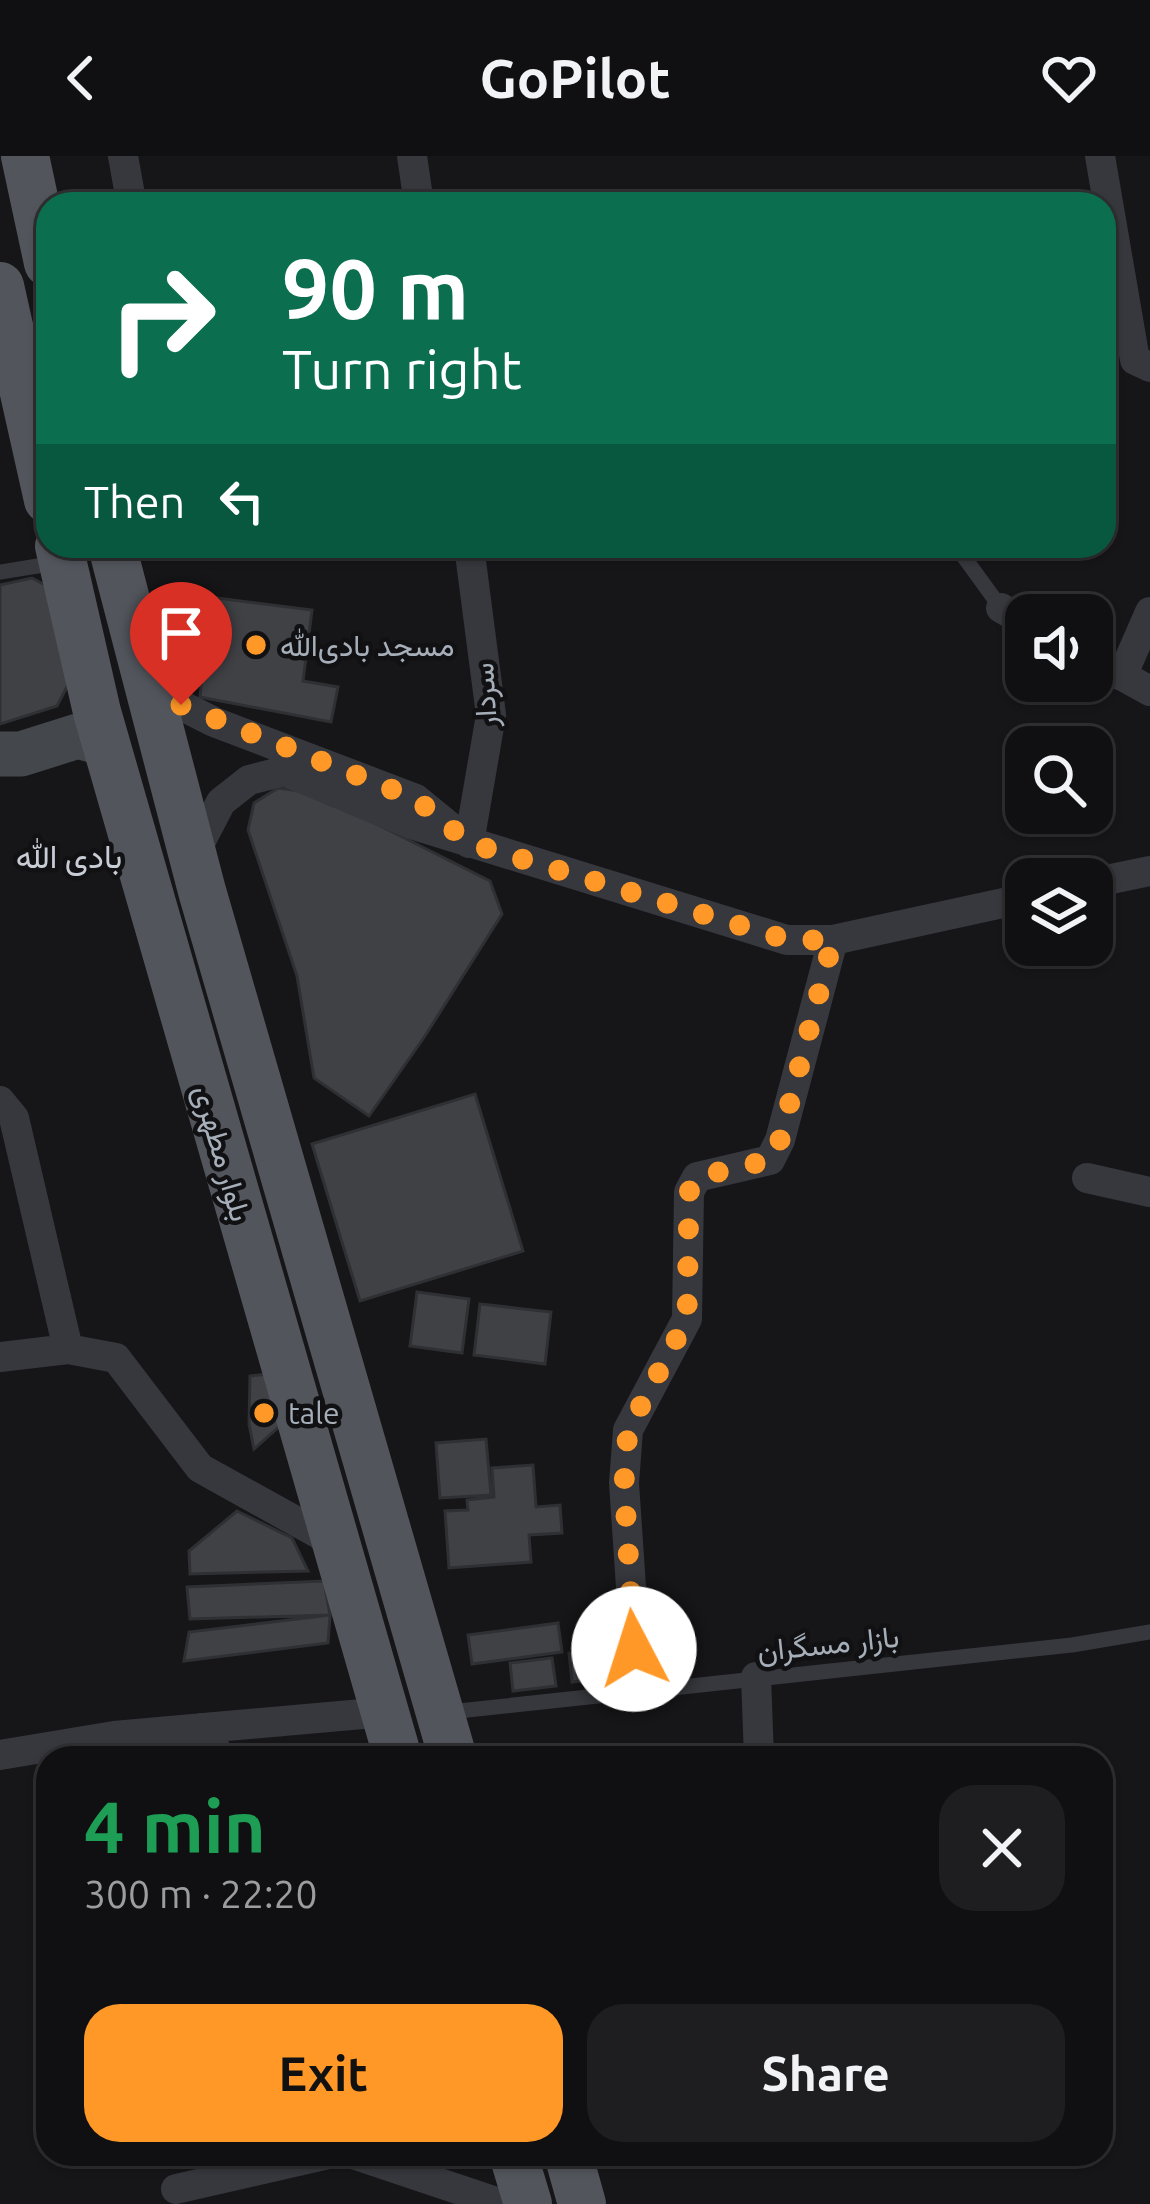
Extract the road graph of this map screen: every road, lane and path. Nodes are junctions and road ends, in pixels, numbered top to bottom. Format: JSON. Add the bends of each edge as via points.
{"nodes":[{"id":1,"x":25,"y":156,"type":"edge"},
{"id":2,"x":123,"y":156,"type":"edge"},
{"id":3,"x":1100,"y":156,"type":"edge"},
{"id":4,"x":412,"y":157,"type":"edge"},
{"id":5,"x":129,"y":192,"type":"edge"},
{"id":6,"x":417,"y":192,"type":"edge"},
{"id":7,"x":1106,"y":192,"type":"edge"},
{"id":8,"x":36,"y":207,"type":"edge"},
{"id":9,"x":1116,"y":249,"type":"edge"},
{"id":10,"x":0,"y":286,"type":"edge"},
{"id":11,"x":1150,"y":368,"type":"edge"},
{"id":12,"x":36,"y":446,"type":"edge"},
{"id":13,"x":47,"y":558,"type":"edge"},
{"id":14,"x":61,"y":558,"type":"edge"},
{"id":15,"x":115,"y":558,"type":"edge"},
{"id":16,"x":471,"y":558,"type":"edge"},
{"id":17,"x":966,"y":558,"type":"edge"},
{"id":18,"x":0,"y":572,"type":"edge"},
{"id":19,"x":1005,"y":605,"type":"edge"},
{"id":20,"x":1150,"y":612,"type":"edge"},
{"id":21,"x":1113,"y":671,"type":"edge"},
{"id":22,"x":1122,"y":676,"type":"junction"},
{"id":23,"x":1150,"y":691,"type":"edge"},
{"id":24,"x":153,"y":709,"type":"junction"},
{"id":25,"x":101,"y":728,"type":"junction"},
{"id":26,"x":0,"y":754,"type":"edge"},
{"id":27,"x":469,"y":843,"type":"junction"},
{"id":28,"x":193,"y":857,"type":"junction"},
{"id":29,"x":1150,"y":871,"type":"edge"},
{"id":30,"x":1113,"y":879,"type":"edge"},
{"id":31,"x":1005,"y":903,"type":"edge"},
{"id":32,"x":833,"y":940,"type":"junction"},
{"id":33,"x":0,"y":1101,"type":"edge"},
{"id":34,"x":1087,"y":1178,"type":"dead end"},
{"id":35,"x":1150,"y":1192,"type":"edge"},
{"id":36,"x":68,"y":1348,"type":"junction"},
{"id":37,"x":0,"y":1357,"type":"edge"},
{"id":38,"x":337,"y":1544,"type":"junction"},
{"id":39,"x":1150,"y":1632,"type":"edge"},
{"id":40,"x":756,"y":1677,"type":"junction"},
{"id":41,"x":638,"y":1691,"type":"junction"},
{"id":42,"x":385,"y":1712,"type":"junction"},
{"id":43,"x":200,"y":1728,"type":"junction"},
{"id":44,"x":446,"y":1735,"type":"edge"},
{"id":45,"x":54,"y":1746,"type":"edge"},
{"id":46,"x":213,"y":1746,"type":"edge"},
{"id":47,"x":395,"y":1746,"type":"edge"},
{"id":48,"x":759,"y":1746,"type":"edge"},
{"id":49,"x":36,"y":1749,"type":"edge"},
{"id":50,"x":0,"y":1755,"type":"edge"},
{"id":51,"x":276,"y":2166,"type":"edge"},
{"id":52,"x":407,"y":2166,"type":"edge"},
{"id":53,"x":517,"y":2166,"type":"edge"},
{"id":54,"x":571,"y":2166,"type":"edge"},
{"id":55,"x":176,"y":2189,"type":"dead end"},
{"id":56,"x":502,"y":2204,"type":"edge"},
{"id":57,"x":528,"y":2204,"type":"edge"},
{"id":58,"x":582,"y":2204,"type":"edge"}],
"edges":[{"from":1,"to":8,"type":"main road"},
{"from":2,"to":5,"type":"street"},
{"from":3,"to":7,"type":"street"},
{"from":4,"to":6,"type":"street"},
{"from":9,"to":11,"type":"street","via":[[1135,360]]},
{"from":10,"to":12,"type":"main road"},
{"from":13,"to":18,"type":"lane"},
{"from":14,"to":25,"type":"main road","name":"بلوار مطهری"},
{"from":15,"to":24,"type":"main road","name":"بلوار مطهری"},
{"from":16,"to":27,"type":"street","name":"سردار","via":[[491,715]]},
{"from":17,"to":19,"type":"lane"},
{"from":20,"to":22,"type":"street"},
{"from":21,"to":22,"type":"street"},
{"from":22,"to":23,"type":"street"},
{"from":24,"to":25,"type":"main road","via":[[122,704]]},
{"from":24,"to":27,"type":"street","via":[[214,722],[416,799]]},
{"from":24,"to":28,"type":"main road","name":"بلوار مطهری"},
{"from":25,"to":26,"type":"street","via":[[14,740]]},
{"from":25,"to":38,"type":"main road","name":"بلوار مطهری"},
{"from":27,"to":28,"type":"street","via":[[284,771],[249,780],[221,802]]},
{"from":27,"to":32,"type":"street","via":[[788,940]]},
{"from":28,"to":44,"type":"main road","name":"بلوار مطهری"},
{"from":29,"to":30,"type":"street"},
{"from":31,"to":32,"type":"street"},
{"from":32,"to":41,"type":"street","via":[[770,1160],[697,1177],[689,1192],[687,1319],[628,1430],[624,1483]]},
{"from":33,"to":36,"type":"street","via":[[14,1118]]},
{"from":34,"to":35,"type":"street"},
{"from":36,"to":37,"type":"street"},
{"from":36,"to":38,"type":"street","via":[[116,1358],[200,1468]]},
{"from":38,"to":42,"type":"main road","name":"بلوار مطهری"},
{"from":39,"to":40,"type":"lane","name":"بازار مسگران"},
{"from":40,"to":41,"type":"lane","name":"بازار مسگران"},
{"from":40,"to":48,"type":"street"},
{"from":41,"to":44,"type":"lane","name":"بازار مسگران"},
{"from":42,"to":43,"type":"street"},
{"from":42,"to":47,"type":"main road","name":"بلوار مطهری"},
{"from":43,"to":45,"type":"street"},
{"from":43,"to":46,"type":"street"},
{"from":49,"to":50,"type":"street"},
{"from":51,"to":55,"type":"street"},
{"from":52,"to":56,"type":"street"},
{"from":53,"to":57,"type":"main road"},
{"from":54,"to":58,"type":"main road"}]}
